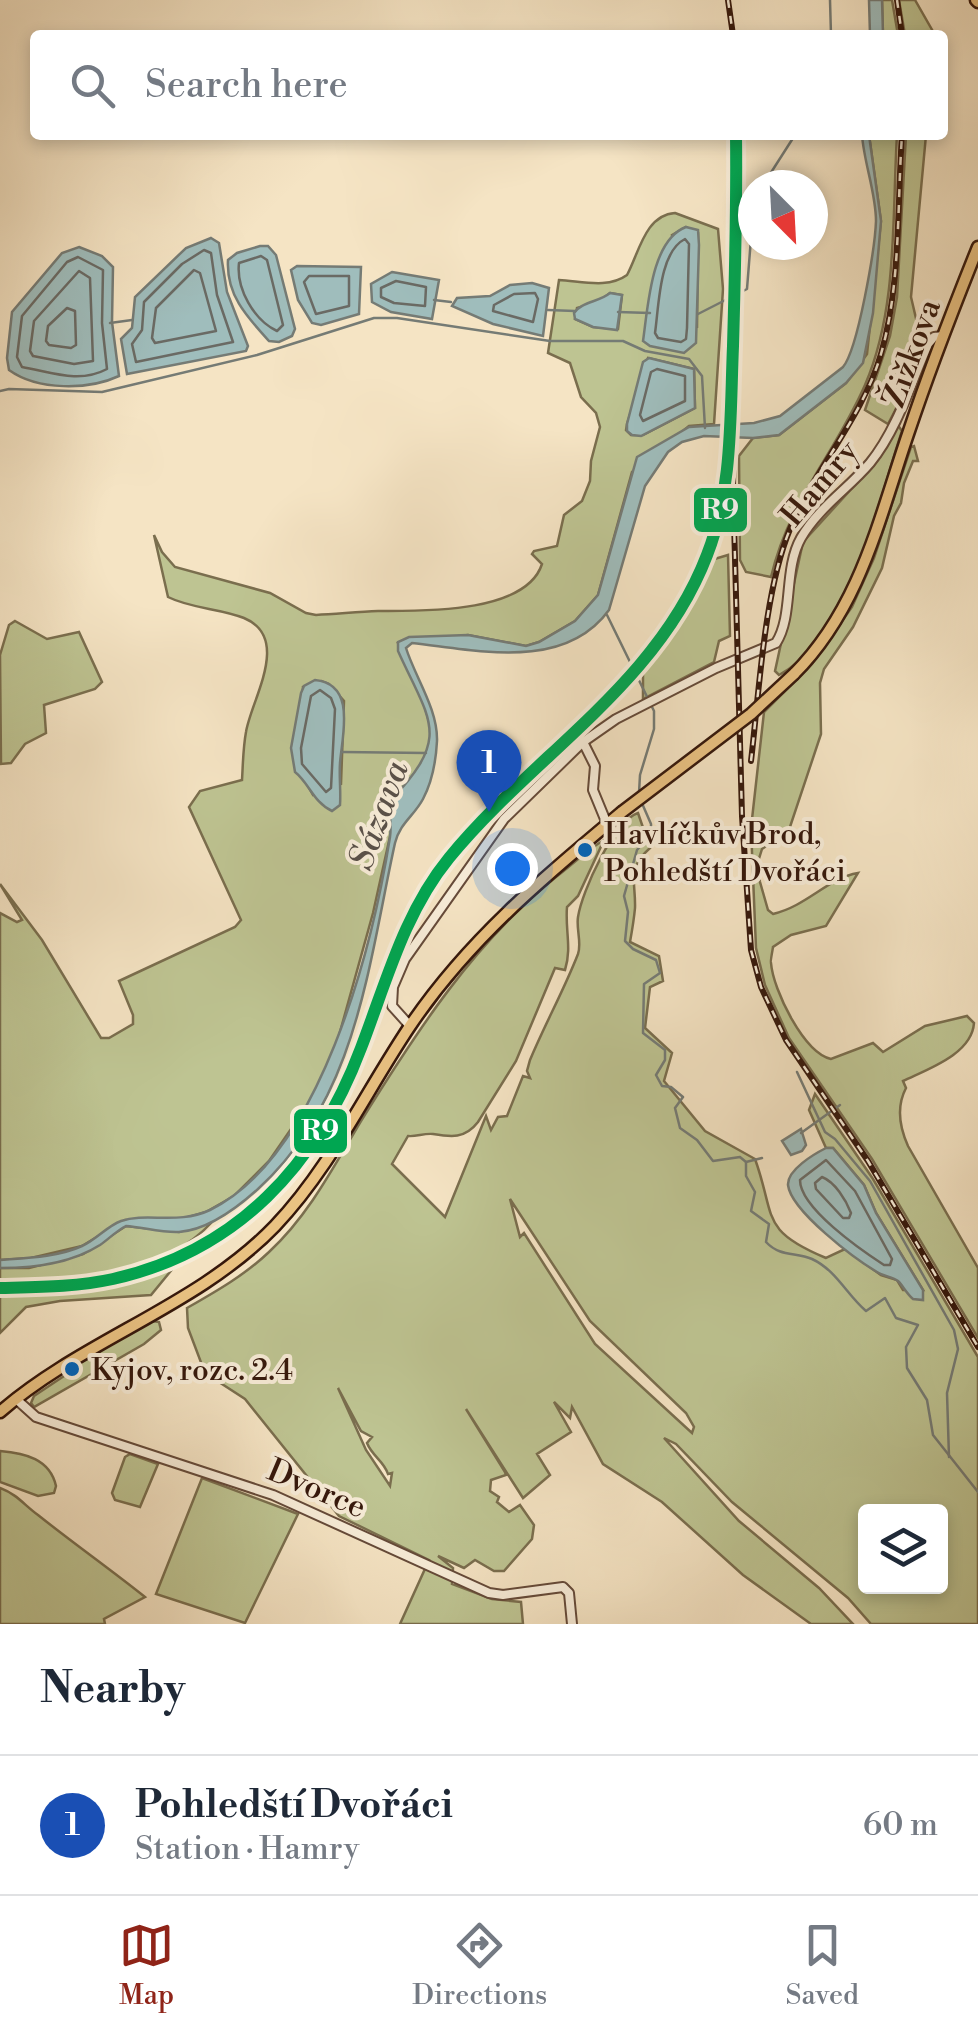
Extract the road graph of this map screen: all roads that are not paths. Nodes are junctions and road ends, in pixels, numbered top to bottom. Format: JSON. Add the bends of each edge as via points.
{"nodes":[{"id":1,"x":978,"y":247,"type":"edge"},
{"id":2,"x":943,"y":336,"type":"junction"},
{"id":3,"x":583,"y":742,"type":"junction"},
{"id":4,"x":607,"y":824,"type":"junction"},
{"id":5,"x":410,"y":1026,"type":"junction"},
{"id":6,"x":16,"y":1399,"type":"junction"},
{"id":7,"x":0,"y":1412,"type":"edge"},
{"id":8,"x":572,"y":1624,"type":"edge"}],
"edges":[{"from":1,"to":2,"type":"main road","name":"Žižkova"},
{"from":2,"to":3,"type":"street","name":"Hamry","via":[[928,344],[879,450],[799,542],[780,638]]},
{"from":2,"to":4,"type":"main road","name":"Žižkova","bridge":true,"via":[[854,590],[826,637],[751,714]]},
{"from":3,"to":4,"type":"street"},
{"from":3,"to":5,"type":"street","name":"Hamry","via":[[504,819],[405,959],[391,1001]]},
{"from":4,"to":5,"type":"main road","name":"Žižkova","via":[[494,922]]},
{"from":5,"to":6,"type":"main road","name":"Žižkova","via":[[340,1141],[255,1246]]},
{"from":6,"to":7,"type":"main road","name":"Žižkova"},
{"from":6,"to":8,"type":"street","name":"Dvorce","via":[[36,1417],[273,1495],[489,1593],[563,1587]]}]}
